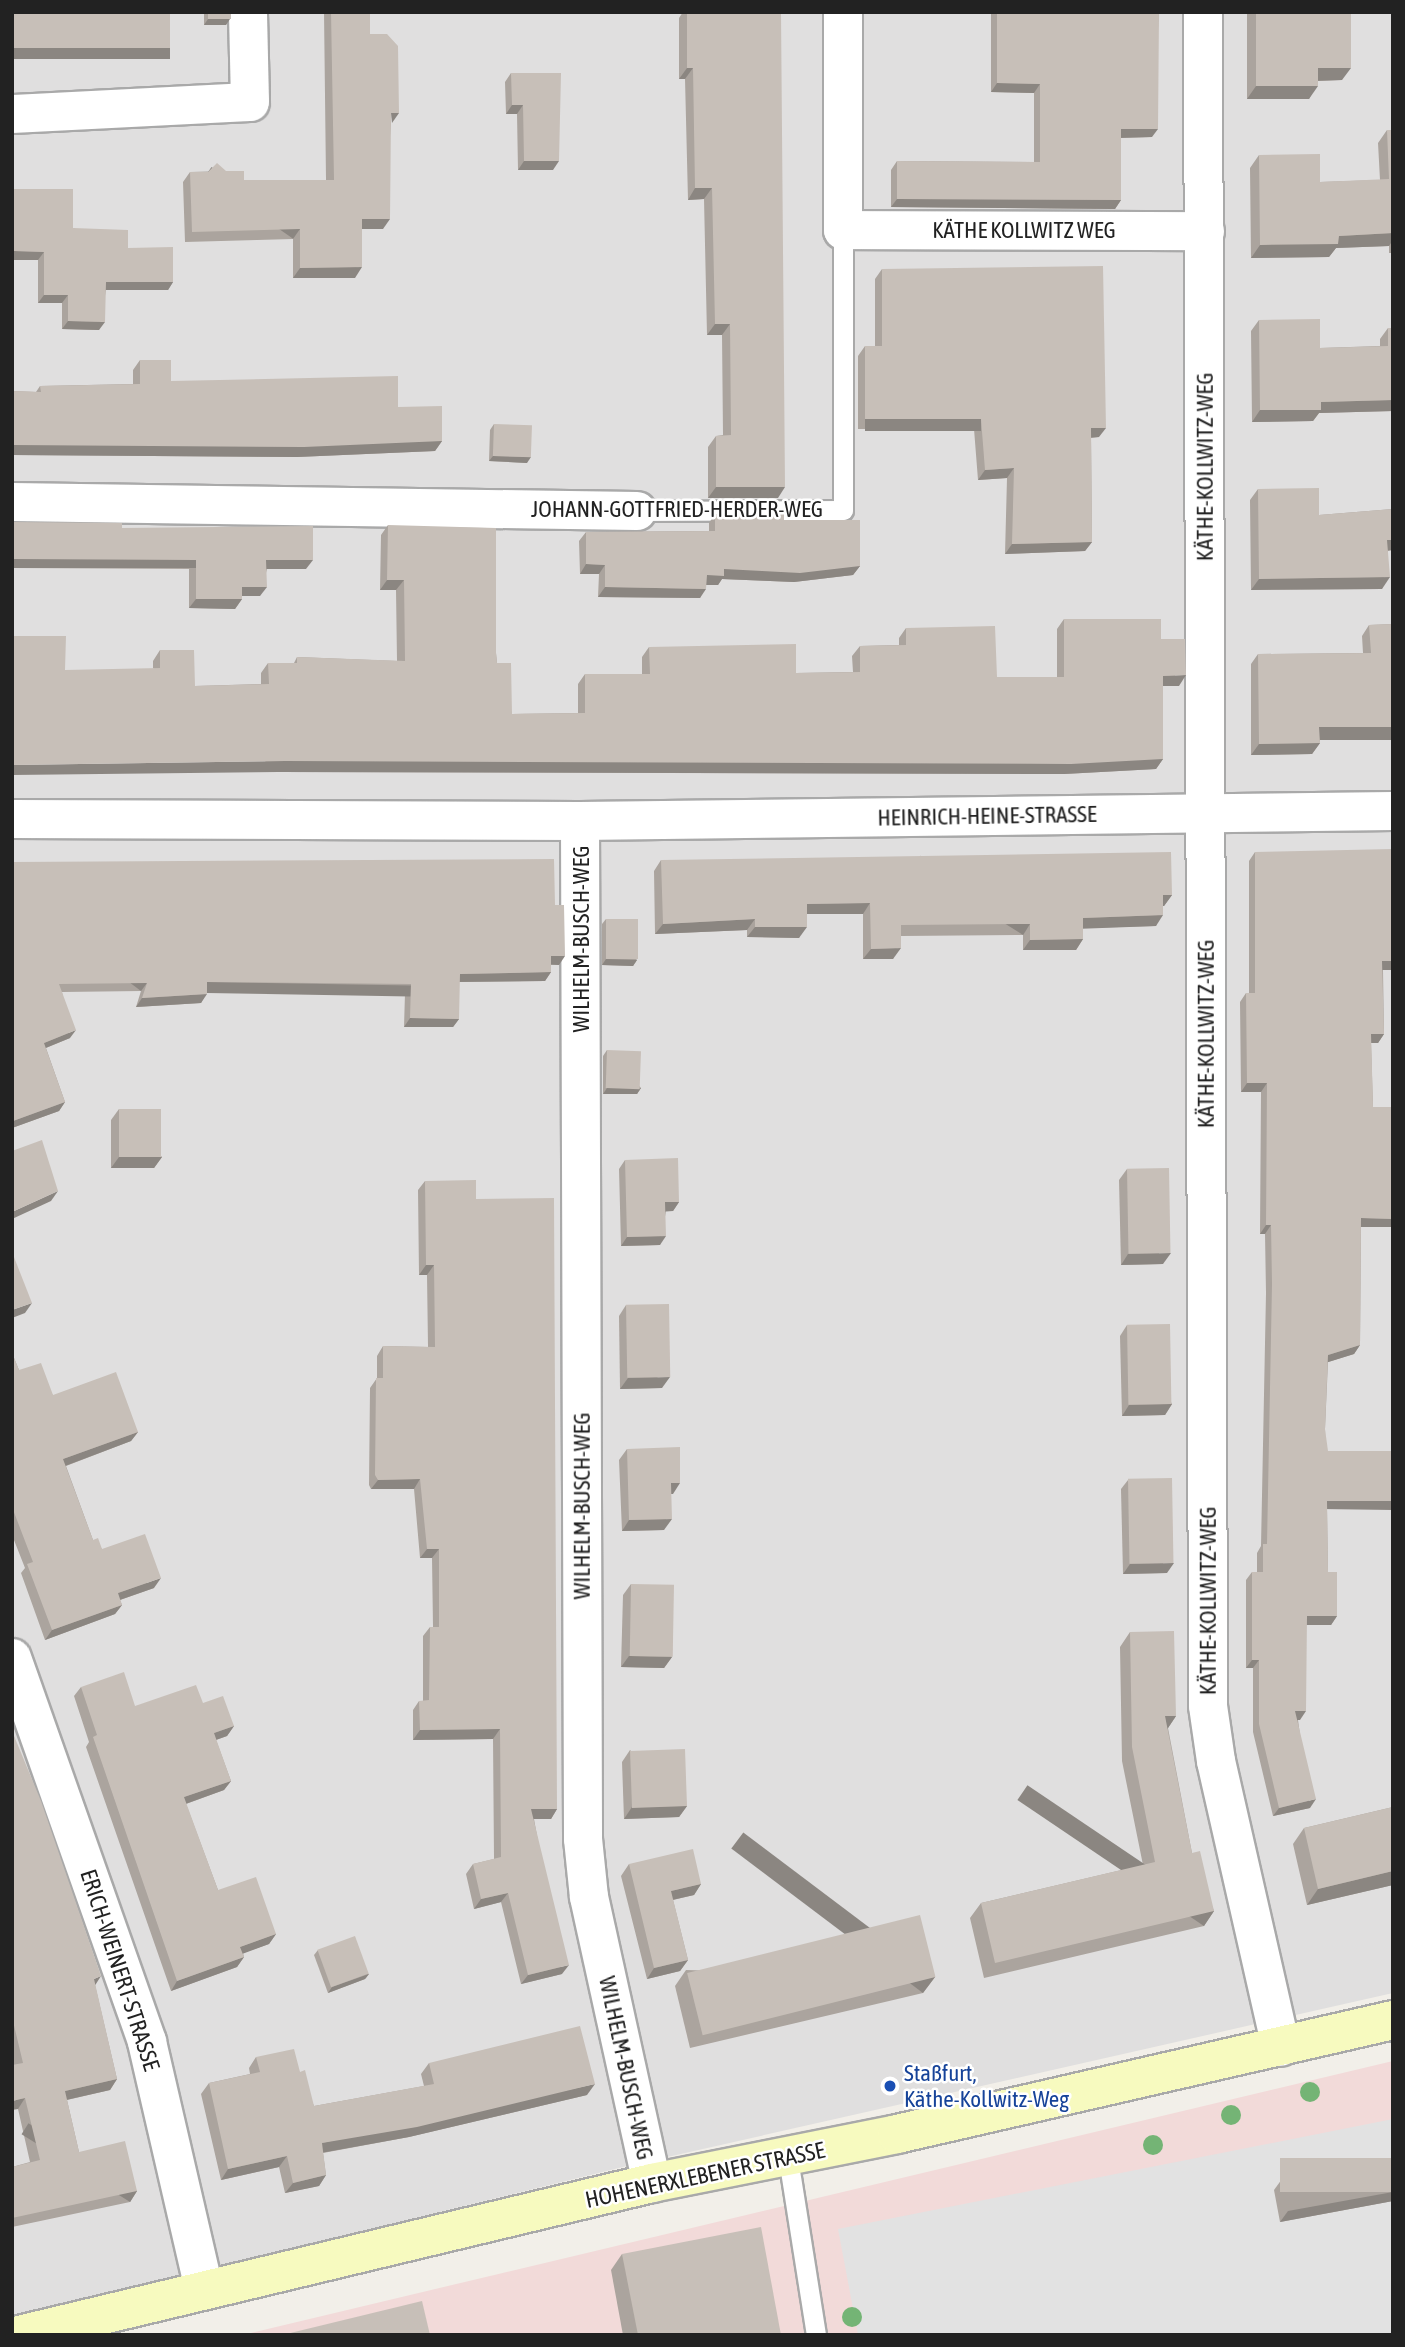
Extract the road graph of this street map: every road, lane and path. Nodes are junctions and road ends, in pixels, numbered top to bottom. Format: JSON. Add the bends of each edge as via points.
{"nodes":[{"id":1,"x":248,"y":12,"type":"edge"},
{"id":2,"x":843,"y":12,"type":"edge"},
{"id":3,"x":1203,"y":12,"type":"edge"},
{"id":4,"x":12,"y":114,"type":"edge"},
{"id":5,"x":843,"y":230,"type":"junction"},
{"id":6,"x":1205,"y":231,"type":"junction"},
{"id":7,"x":12,"y":502,"type":"edge"},
{"id":8,"x":637,"y":511,"type":"joint"},
{"id":9,"x":1393,"y":811,"type":"edge"},
{"id":10,"x":1205,"y":813,"type":"junction"},
{"id":11,"x":12,"y":819,"type":"edge"},
{"id":12,"x":580,"y":821,"type":"junction"},
{"id":13,"x":12,"y":1658,"type":"edge"},
{"id":14,"x":1393,"y":2020,"type":"edge"},
{"id":15,"x":1280,"y":2047,"type":"junction"},
{"id":16,"x":788,"y":2158,"type":"junction"},
{"id":17,"x":652,"y":2183,"type":"junction"},
{"id":18,"x":204,"y":2289,"type":"junction"},
{"id":19,"x":19,"y":2335,"type":"edge"},
{"id":20,"x":816,"y":2335,"type":"edge"}],
"edges":[{"from":1,"to":4,"type":"street","via":[[250,102]]},
{"from":2,"to":5,"type":"street","name":"JOHANN-GOTTFRIED-HERDER-WEG"},
{"from":3,"to":6,"type":"street","name":"KÄTHE-KOLLWITZ-WEG"},
{"from":5,"to":6,"type":"street","name":"KÄTHE KOLLWITZ WEG"},
{"from":5,"to":8,"type":"lane","name":"JOHANN-GOTTFRIED-HERDER-WEG","via":[[844,510]]},
{"from":6,"to":10,"type":"street","name":"KÄTHE-KOLLWITZ-WEG"},
{"from":7,"to":8,"type":"street","name":"JOHANN-GOTTFRIED-HERDER-WEG"},
{"from":9,"to":10,"type":"street","name":"HEINRICH-HEINE-STRASSE"},
{"from":10,"to":12,"type":"street","name":"HEINRICH-HEINE-STRASSE"},
{"from":10,"to":15,"type":"street","name":"KÄTHE-KOLLWITZ-WEG","via":[[1209,1706],[1216,1761]]},
{"from":11,"to":12,"type":"street","name":"HEINRICH-HEINE-STRASSE"},
{"from":12,"to":17,"type":"street","name":"WILHELM-BUSCH-WEG","via":[[583,1839],[589,1897]]},
{"from":13,"to":18,"type":"street","name":"ERICH-WEINERT-STRASSE","via":[[147,2042]]},
{"from":14,"to":15,"type":"main road","name":"HOHENERXLEBENER STRASSE"},
{"from":15,"to":16,"type":"main road","name":"HOHENERXLEBENER STRASSE"},
{"from":16,"to":17,"type":"main road","name":"HOHENERXLEBENER STRASSE"},
{"from":16,"to":20,"type":"lane"},
{"from":17,"to":18,"type":"main road","name":"HOHENERXLEBENER STRASSE"},
{"from":18,"to":19,"type":"main road","name":"HOHENERXLEBENER STRASSE"}]}
